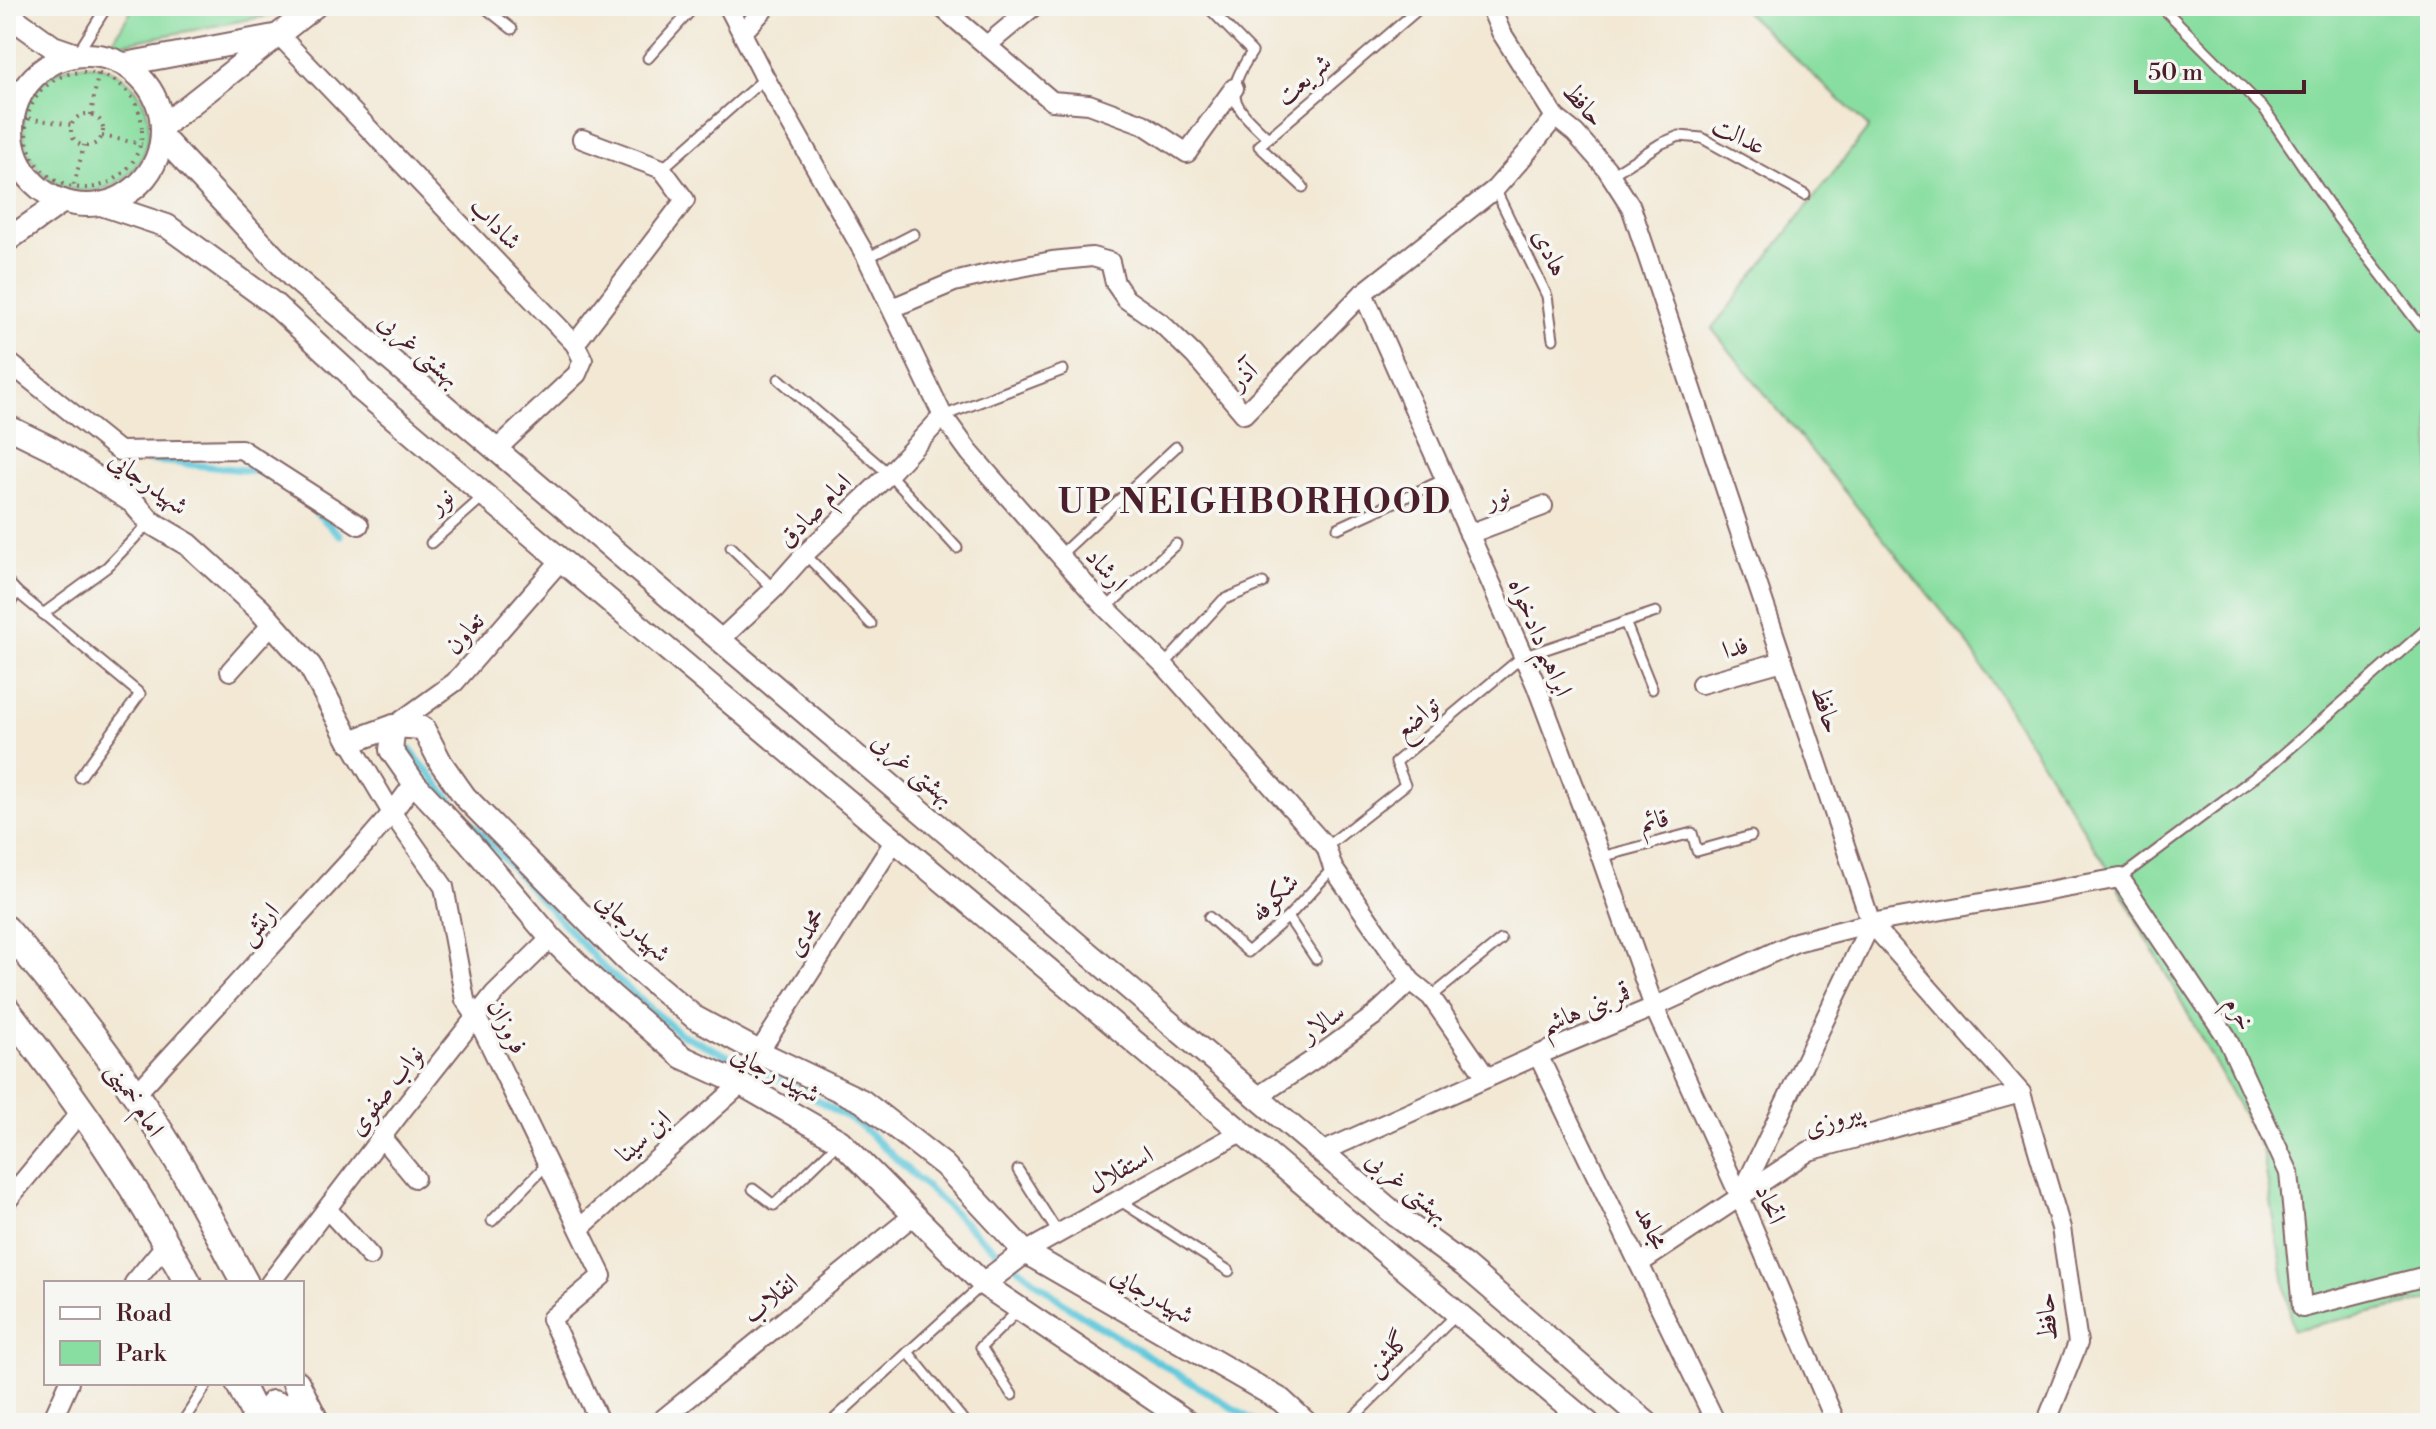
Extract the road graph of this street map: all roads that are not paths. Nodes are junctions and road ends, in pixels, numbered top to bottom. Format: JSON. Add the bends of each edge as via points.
{"nodes":[{"id":1,"x":107,"y":6,"type":"edge"},
{"id":2,"x":483,"y":6,"type":"edge"},
{"id":3,"x":695,"y":6,"type":"edge"},
{"id":4,"x":728,"y":6,"type":"edge"},
{"id":5,"x":767,"y":6,"type":"edge"},
{"id":6,"x":940,"y":6,"type":"edge"},
{"id":7,"x":1034,"y":6,"type":"edge"},
{"id":8,"x":1207,"y":6,"type":"edge"},
{"id":9,"x":1422,"y":6,"type":"edge"},
{"id":10,"x":1490,"y":6,"type":"edge"},
{"id":11,"x":2161,"y":6,"type":"edge"},
{"id":12,"x":310,"y":7,"type":"edge"},
{"id":13,"x":6,"y":13,"type":"edge"},
{"id":14,"x":512,"y":29,"type":"dead end"},
{"id":15,"x":742,"y":33,"type":"junction"},
{"id":16,"x":279,"y":35,"type":"junction"},
{"id":17,"x":987,"y":45,"type":"junction"},
{"id":18,"x":76,"y":55,"type":"junction"},
{"id":19,"x":648,"y":58,"type":"dead end"},
{"id":20,"x":125,"y":64,"type":"junction"},
{"id":21,"x":765,"y":78,"type":"junction"},
{"id":22,"x":1234,"y":88,"type":"junction"},
{"id":23,"x":1555,"y":117,"type":"junction"},
{"id":24,"x":14,"y":118,"type":"edge"},
{"id":25,"x":1268,"y":138,"type":"junction"},
{"id":26,"x":156,"y":139,"type":"junction"},
{"id":27,"x":582,"y":139,"type":"dead end"},
{"id":28,"x":10,"y":156,"type":"edge"},
{"id":29,"x":662,"y":169,"type":"junction"},
{"id":30,"x":1611,"y":175,"type":"junction"},
{"id":31,"x":1303,"y":187,"type":"dead end"},
{"id":32,"x":1495,"y":189,"type":"junction"},
{"id":33,"x":1805,"y":195,"type":"dead end"},
{"id":34,"x":69,"y":197,"type":"junction"},
{"id":35,"x":101,"y":204,"type":"junction"},
{"id":36,"x":914,"y":234,"type":"dead end"},
{"id":37,"x":6,"y":241,"type":"edge"},
{"id":38,"x":867,"y":258,"type":"junction"},
{"id":39,"x":1363,"y":293,"type":"junction"},
{"id":40,"x":892,"y":308,"type":"junction"},
{"id":41,"x":2430,"y":333,"type":"edge"},
{"id":42,"x":1553,"y":339,"type":"dead end"},
{"id":43,"x":575,"y":344,"type":"junction"},
{"id":44,"x":6,"y":360,"type":"edge"},
{"id":45,"x":1063,"y":370,"type":"dead end"},
{"id":46,"x":779,"y":379,"type":"dead end"},
{"id":47,"x":943,"y":416,"type":"junction"},
{"id":48,"x":6,"y":426,"type":"edge"},
{"id":49,"x":1176,"y":447,"type":"dead end"},
{"id":50,"x":496,"y":450,"type":"junction"},
{"id":51,"x":889,"y":474,"type":"junction"},
{"id":52,"x":1445,"y":479,"type":"junction"},
{"id":53,"x":485,"y":495,"type":"junction"},
{"id":54,"x":1543,"y":506,"type":"dead end"},
{"id":55,"x":150,"y":522,"type":"junction"},
{"id":56,"x":359,"y":525,"type":"dead end"},
{"id":57,"x":1338,"y":528,"type":"dead end"},
{"id":58,"x":1469,"y":534,"type":"junction"},
{"id":59,"x":431,"y":543,"type":"dead end"},
{"id":60,"x":1176,"y":544,"type":"dead end"},
{"id":61,"x":731,"y":547,"type":"dead end"},
{"id":62,"x":957,"y":548,"type":"dead end"},
{"id":63,"x":805,"y":554,"type":"junction"},
{"id":64,"x":1060,"y":555,"type":"junction"},
{"id":65,"x":561,"y":560,"type":"junction"},
{"id":66,"x":6,"y":580,"type":"edge"},
{"id":67,"x":1263,"y":583,"type":"dead end"},
{"id":68,"x":774,"y":589,"type":"junction"},
{"id":69,"x":17,"y":592,"type":"junction"},
{"id":70,"x":1106,"y":608,"type":"junction"},
{"id":71,"x":6,"y":610,"type":"edge"},
{"id":72,"x":1656,"y":612,"type":"dead end"},
{"id":73,"x":43,"y":614,"type":"junction"},
{"id":74,"x":1625,"y":622,"type":"junction"},
{"id":75,"x":272,"y":624,"type":"junction"},
{"id":76,"x":871,"y":624,"type":"dead end"},
{"id":77,"x":2430,"y":626,"type":"edge"},
{"id":78,"x":720,"y":640,"type":"junction"},
{"id":79,"x":1522,"y":657,"type":"junction"},
{"id":80,"x":1783,"y":661,"type":"junction"},
{"id":81,"x":1164,"y":665,"type":"junction"},
{"id":82,"x":230,"y":671,"type":"dead end"},
{"id":83,"x":1701,"y":684,"type":"dead end"},
{"id":84,"x":1652,"y":689,"type":"dead end"},
{"id":85,"x":394,"y":726,"type":"junction"},
{"id":86,"x":350,"y":742,"type":"junction"},
{"id":87,"x":80,"y":777,"type":"dead end"},
{"id":88,"x":414,"y":783,"type":"junction"},
{"id":89,"x":392,"y":813,"type":"junction"},
{"id":90,"x":1751,"y":836,"type":"dead end"},
{"id":91,"x":895,"y":840,"type":"junction"},
{"id":92,"x":1326,"y":847,"type":"junction"},
{"id":93,"x":1601,"y":857,"type":"junction"},
{"id":94,"x":1333,"y":868,"type":"junction"},
{"id":95,"x":2120,"y":878,"type":"junction"},
{"id":96,"x":1209,"y":917,"type":"dead end"},
{"id":97,"x":1288,"y":917,"type":"junction"},
{"id":98,"x":1871,"y":923,"type":"junction"},
{"id":99,"x":6,"y":929,"type":"edge"},
{"id":100,"x":551,"y":938,"type":"junction"},
{"id":101,"x":1501,"y":940,"type":"dead end"},
{"id":102,"x":1077,"y":943,"type":"junction"},
{"id":103,"x":1316,"y":959,"type":"dead end"},
{"id":104,"x":1053,"y":973,"type":"junction"},
{"id":105,"x":1411,"y":981,"type":"junction"},
{"id":106,"x":1431,"y":997,"type":"junction"},
{"id":107,"x":1654,"y":1007,"type":"junction"},
{"id":108,"x":6,"y":1009,"type":"edge"},
{"id":109,"x":476,"y":1016,"type":"junction"},
{"id":110,"x":759,"y":1052,"type":"junction"},
{"id":111,"x":1538,"y":1055,"type":"junction"},
{"id":112,"x":1487,"y":1078,"type":"junction"},
{"id":113,"x":741,"y":1084,"type":"junction"},
{"id":114,"x":2021,"y":1093,"type":"junction"},
{"id":115,"x":135,"y":1095,"type":"junction"},
{"id":116,"x":1257,"y":1097,"type":"junction"},
{"id":117,"x":82,"y":1110,"type":"junction"},
{"id":118,"x":1241,"y":1132,"type":"junction"},
{"id":119,"x":381,"y":1137,"type":"junction"},
{"id":120,"x":840,"y":1141,"type":"junction"},
{"id":121,"x":1322,"y":1152,"type":"junction"},
{"id":122,"x":548,"y":1163,"type":"junction"},
{"id":123,"x":1018,"y":1170,"type":"dead end"},
{"id":124,"x":415,"y":1178,"type":"dead end"},
{"id":125,"x":753,"y":1189,"type":"dead end"},
{"id":126,"x":1740,"y":1197,"type":"junction"},
{"id":127,"x":1119,"y":1200,"type":"junction"},
{"id":128,"x":6,"y":1202,"type":"edge"},
{"id":129,"x":327,"y":1209,"type":"junction"},
{"id":130,"x":915,"y":1214,"type":"junction"},
{"id":131,"x":492,"y":1221,"type":"dead end"},
{"id":132,"x":580,"y":1228,"type":"junction"},
{"id":133,"x":1058,"y":1233,"type":"junction"},
{"id":134,"x":167,"y":1243,"type":"junction"},
{"id":135,"x":1025,"y":1252,"type":"junction"},
{"id":136,"x":370,"y":1256,"type":"dead end"},
{"id":137,"x":1640,"y":1263,"type":"junction"},
{"id":138,"x":1229,"y":1271,"type":"dead end"},
{"id":139,"x":2430,"y":1275,"type":"edge"},
{"id":140,"x":136,"y":1281,"type":"edge"},
{"id":141,"x":187,"y":1281,"type":"edge"},
{"id":142,"x":244,"y":1281,"type":"edge"},
{"id":143,"x":272,"y":1281,"type":"edge"},
{"id":144,"x":983,"y":1284,"type":"junction"},
{"id":145,"x":1020,"y":1309,"type":"junction"},
{"id":146,"x":1457,"y":1314,"type":"junction"},
{"id":147,"x":908,"y":1352,"type":"junction"},
{"id":148,"x":68,"y":1385,"type":"edge"},
{"id":149,"x":207,"y":1385,"type":"edge"},
{"id":150,"x":240,"y":1385,"type":"edge"},
{"id":151,"x":297,"y":1385,"type":"edge"},
{"id":152,"x":1012,"y":1395,"type":"dead end"},
{"id":153,"x":964,"y":1421,"type":"edge"},
{"id":154,"x":51,"y":1423,"type":"edge"},
{"id":155,"x":182,"y":1423,"type":"edge"},
{"id":156,"x":259,"y":1423,"type":"edge"},
{"id":157,"x":266,"y":1423,"type":"edge"},
{"id":158,"x":296,"y":1423,"type":"edge"},
{"id":159,"x":316,"y":1423,"type":"edge"},
{"id":160,"x":600,"y":1423,"type":"edge"},
{"id":161,"x":658,"y":1423,"type":"edge"},
{"id":162,"x":830,"y":1423,"type":"edge"},
{"id":163,"x":1189,"y":1423,"type":"edge"},
{"id":164,"x":1306,"y":1423,"type":"edge"},
{"id":165,"x":1348,"y":1423,"type":"edge"},
{"id":166,"x":1588,"y":1423,"type":"edge"},
{"id":167,"x":1647,"y":1423,"type":"edge"},
{"id":168,"x":1716,"y":1423,"type":"edge"},
{"id":169,"x":1836,"y":1423,"type":"edge"},
{"id":170,"x":2046,"y":1423,"type":"edge"}],
"edges":[{"from":1,"to":18,"type":"lane"},
{"from":2,"to":14,"type":"lane"},
{"from":3,"to":19,"type":"lane"},
{"from":4,"to":15,"type":"street","name":"ارشاد"},
{"from":5,"to":15,"type":"street"},
{"from":6,"to":17,"type":"street"},
{"from":7,"to":17,"type":"street"},
{"from":8,"to":22,"type":"lane","via":[[1252,52]]},
{"from":9,"to":25,"type":"lane","name":"شریعت"},
{"from":10,"to":23,"type":"street","name":"حافظ"},
{"from":11,"to":41,"type":"lane","via":[[2265,110],[2338,218]]},
{"from":12,"to":16,"type":"street"},
{"from":13,"to":18,"type":"street","via":[[53,47]]},
{"from":15,"to":21,"type":"street","name":"ارشاد"},
{"from":16,"to":20,"type":"street"},
{"from":16,"to":26,"type":"street"},
{"from":16,"to":43,"type":"street","name":"شاداب"},
{"from":17,"to":22,"type":"street","via":[[1052,101],[1089,104],[1143,124],[1187,153]]},
{"from":18,"to":20,"type":"street","via":[[99,64]]},
{"from":18,"to":24,"type":"street","via":[[52,63],[32,78],[18,99]]},
{"from":20,"to":26,"type":"street","via":[[144,80],[157,102]]},
{"from":21,"to":29,"type":"lane"},
{"from":21,"to":38,"type":"street","name":"ارشاد"},
{"from":22,"to":25,"type":"lane","via":[[1235,105]]},
{"from":23,"to":30,"type":"street","name":"حافظ"},
{"from":23,"to":32,"type":"street","name":"آذر"},
{"from":24,"to":28,"type":"street"},
{"from":25,"to":31,"type":"lane","name":"شریعت","via":[[1259,146]]},
{"from":26,"to":35,"type":"street","via":[[153,168],[140,185]]},
{"from":26,"to":50,"type":"street","name":"بهشتی غربی","via":[[292,276]]},
{"from":27,"to":29,"type":"street"},
{"from":28,"to":34,"type":"street","via":[[41,190]]},
{"from":29,"to":43,"type":"street","via":[[685,200]]},
{"from":30,"to":33,"type":"lane","name":"عدالت","via":[[1679,136],[1702,138]]},
{"from":30,"to":80,"type":"street","name":"حافظ","via":[[1631,207]]},
{"from":32,"to":39,"type":"street","name":"آذر"},
{"from":32,"to":42,"type":"lane","name":"هادی","via":[[1547,296]]},
{"from":34,"to":35,"type":"street","via":[[82,205]]},
{"from":34,"to":37,"type":"street"},
{"from":35,"to":53,"type":"street","via":[[167,226],[274,304],[360,389]]},
{"from":36,"to":38,"type":"lane"},
{"from":38,"to":40,"type":"street","name":"ارشاد"},
{"from":39,"to":40,"type":"street","name":"آذر","via":[[1244,414],[1194,355],[1126,299],[1110,262],[1092,257],[996,272],[954,282]]},
{"from":39,"to":52,"type":"street","name":"ابراهیم دادخواه"},
{"from":40,"to":47,"type":"street","name":"ارشاد"},
{"from":43,"to":50,"type":"street","via":[[583,360],[577,374]]},
{"from":44,"to":56,"type":"street","via":[[119,451],[241,449]]},
{"from":45,"to":47,"type":"lane"},
{"from":46,"to":51,"type":"lane"},
{"from":47,"to":51,"type":"street","name":"امام صادق"},
{"from":47,"to":64,"type":"street","name":"ارشاد"},
{"from":48,"to":55,"type":"street","name":"شهیدرجایی","via":[[51,448],[133,502]]},
{"from":49,"to":64,"type":"lane"},
{"from":50,"to":78,"type":"street","name":"بهشتی غربی"},
{"from":51,"to":62,"type":"lane"},
{"from":51,"to":63,"type":"street","name":"امام صادق"},
{"from":52,"to":57,"type":"lane"},
{"from":52,"to":58,"type":"street","name":"ابراهیم دادخواه"},
{"from":53,"to":59,"type":"lane","name":"نور"},
{"from":53,"to":65,"type":"street"},
{"from":54,"to":58,"type":"street","name":"نور"},
{"from":55,"to":73,"type":"lane","via":[[107,567]]},
{"from":55,"to":75,"type":"street","name":"شهیدرجایی","via":[[189,545]]},
{"from":58,"to":79,"type":"street","name":"ابراهیم دادخواه"},
{"from":60,"to":70,"type":"lane"},
{"from":61,"to":68,"type":"lane"},
{"from":63,"to":68,"type":"street","name":"امام صادق"},
{"from":63,"to":76,"type":"lane"},
{"from":64,"to":70,"type":"street","name":"ارشاد"},
{"from":65,"to":85,"type":"street","name":"تعاون","via":[[455,682]]},
{"from":65,"to":91,"type":"street"},
{"from":66,"to":69,"type":"lane"},
{"from":67,"to":81,"type":"lane","via":[[1223,600]]},
{"from":68,"to":78,"type":"street","name":"امام صادق"},
{"from":69,"to":71,"type":"lane"},
{"from":69,"to":73,"type":"lane"},
{"from":70,"to":81,"type":"street","name":"ارشاد"},
{"from":72,"to":74,"type":"lane"},
{"from":73,"to":87,"type":"lane","via":[[140,694]]},
{"from":74,"to":79,"type":"lane"},
{"from":74,"to":84,"type":"lane"},
{"from":75,"to":82,"type":"street"},
{"from":75,"to":86,"type":"street","name":"شهیدرجایی","via":[[310,666]]},
{"from":77,"to":95,"type":"lane","via":[[2271,765]]},
{"from":78,"to":102,"type":"street","name":"بهشتی غربی"},
{"from":79,"to":92,"type":"lane","name":"تواضع","via":[[1396,762],[1405,785]]},
{"from":79,"to":93,"type":"street","name":"ابراهیم دادخواه"},
{"from":80,"to":83,"type":"street","name":"فدا"},
{"from":80,"to":98,"type":"street","name":"حافظ"},
{"from":81,"to":92,"type":"street","name":"ارشاد"},
{"from":85,"to":86,"type":"street"},
{"from":85,"to":88,"type":"street","name":"شهید رجایی","via":[[391,750]]},
{"from":85,"to":110,"type":"street","name":"شهیدرجایی","via":[[423,728],[465,797],[625,959],[694,1017]]},
{"from":86,"to":89,"type":"street","name":"فروزان"},
{"from":88,"to":89,"type":"street","name":"ارتش"},
{"from":88,"to":100,"type":"street","name":"شهید رجایی"},
{"from":89,"to":109,"type":"street","name":"فروزان","via":[[444,887],[465,1000]]},
{"from":89,"to":115,"type":"street","name":"ارتش"},
{"from":90,"to":93,"type":"lane","name":"قائم","via":[[1697,851],[1692,833]]},
{"from":91,"to":104,"type":"street"},
{"from":91,"to":110,"type":"street","name":"محمدی"},
{"from":92,"to":94,"type":"street","name":"ارشاد"},
{"from":93,"to":107,"type":"street","name":"ابراهیم دادخواه"},
{"from":94,"to":97,"type":"lane","name":"شکوفه"},
{"from":94,"to":105,"type":"street","name":"ارشاد"},
{"from":95,"to":98,"type":"street"},
{"from":95,"to":139,"type":"street","name":"خرم","via":[[2226,1036],[2289,1173],[2302,1308]]},
{"from":96,"to":97,"type":"lane","name":"شکوفه","via":[[1248,952]]},
{"from":97,"to":103,"type":"lane"},
{"from":98,"to":107,"type":"street","name":"قمربنی هاشم","via":[[1796,942]]},
{"from":98,"to":114,"type":"street","name":"حافظ"},
{"from":98,"to":126,"type":"street"},
{"from":99,"to":115,"type":"main road","name":"امام خمینی"},
{"from":100,"to":109,"type":"street","name":"نواب صفوی"},
{"from":100,"to":113,"type":"street","name":"شهید رجایی","via":[[682,1057]]},
{"from":101,"to":106,"type":"lane"},
{"from":102,"to":104,"type":"street"},
{"from":102,"to":116,"type":"street","name":"بهشتی غربی"},
{"from":104,"to":118,"type":"street"},
{"from":105,"to":106,"type":"street","name":"ارشاد"},
{"from":105,"to":116,"type":"street","name":"سالار","via":[[1375,1015]]},
{"from":106,"to":112,"type":"street","name":"ارشاد"},
{"from":107,"to":111,"type":"street","name":"قمربنی هاشم"},
{"from":107,"to":126,"type":"street","name":"اتحاد"},
{"from":108,"to":117,"type":"main road","name":"امام خمینی"},
{"from":109,"to":119,"type":"street","name":"نواب صفوی"},
{"from":109,"to":122,"type":"street","name":"فروزان"},
{"from":110,"to":113,"type":"street"},
{"from":110,"to":135,"type":"street","name":"شهیدرجایی","via":[[862,1101],[944,1165]]},
{"from":111,"to":112,"type":"street","name":"قمربنی هاشم"},
{"from":111,"to":137,"type":"street","name":"مجاهد"},
{"from":112,"to":121,"type":"street","name":"قمربنی هاشم"},
{"from":113,"to":120,"type":"street","name":"شهید رجایی"},
{"from":113,"to":132,"type":"street","name":"ابن سینا"},
{"from":114,"to":126,"type":"street","name":"پیروزی","via":[[1809,1151]]},
{"from":114,"to":170,"type":"street","name":"حافظ","via":[[2061,1228],[2078,1343]]},
{"from":115,"to":142,"type":"main road","name":"امام خمینی"},
{"from":116,"to":121,"type":"street","name":"بهشتی غربی"},
{"from":117,"to":128,"type":"street"},
{"from":117,"to":134,"type":"main road","name":"امام خمینی"},
{"from":118,"to":127,"type":"street","name":"استقلال"},
{"from":118,"to":146,"type":"street"},
{"from":119,"to":124,"type":"street"},
{"from":119,"to":129,"type":"street","name":"نواب صفوی"},
{"from":120,"to":125,"type":"lane","via":[[774,1205]]},
{"from":120,"to":130,"type":"street","name":"شهید رجایی"},
{"from":121,"to":167,"type":"street","name":"بهشتی غربی","via":[[1465,1266]]},
{"from":122,"to":131,"type":"lane"},
{"from":122,"to":132,"type":"street","name":"فروزان"},
{"from":123,"to":133,"type":"lane"},
{"from":126,"to":137,"type":"street","name":"پیروزی"},
{"from":126,"to":169,"type":"street","name":"اتحاد"},
{"from":127,"to":133,"type":"street","name":"استقلال"},
{"from":127,"to":138,"type":"lane"},
{"from":129,"to":136,"type":"street"},
{"from":129,"to":143,"type":"street","name":"نواب صفوی"},
{"from":130,"to":144,"type":"street","name":"شهید رجایی"},
{"from":130,"to":161,"type":"street","name":"انقلاب"},
{"from":132,"to":160,"type":"street","name":"فروزان","via":[[602,1276],[551,1319]]},
{"from":133,"to":135,"type":"street","name":"استقلال"},
{"from":134,"to":140,"type":"street"},
{"from":134,"to":141,"type":"main road","name":"امام خمینی"},
{"from":135,"to":144,"type":"street"},
{"from":135,"to":164,"type":"street","name":"شهیدرجایی","via":[[1281,1400]]},
{"from":137,"to":168,"type":"street","name":"مجاهد"},
{"from":144,"to":145,"type":"street","name":"شهید رجایی"},
{"from":144,"to":147,"type":"lane"},
{"from":145,"to":152,"type":"lane","via":[[981,1347]]},
{"from":145,"to":163,"type":"street","name":"شهید رجایی"},
{"from":146,"to":165,"type":"lane","name":"گلشن"},
{"from":146,"to":166,"type":"street"},
{"from":147,"to":153,"type":"lane"},
{"from":147,"to":162,"type":"lane"},
{"from":148,"to":154,"type":"street"},
{"from":149,"to":155,"type":"lane"},
{"from":150,"to":156,"type":"main road"},
{"from":151,"to":159,"type":"main road"},
{"from":157,"to":158,"type":"main road","via":[[273,1404],[286,1408]]}]}
